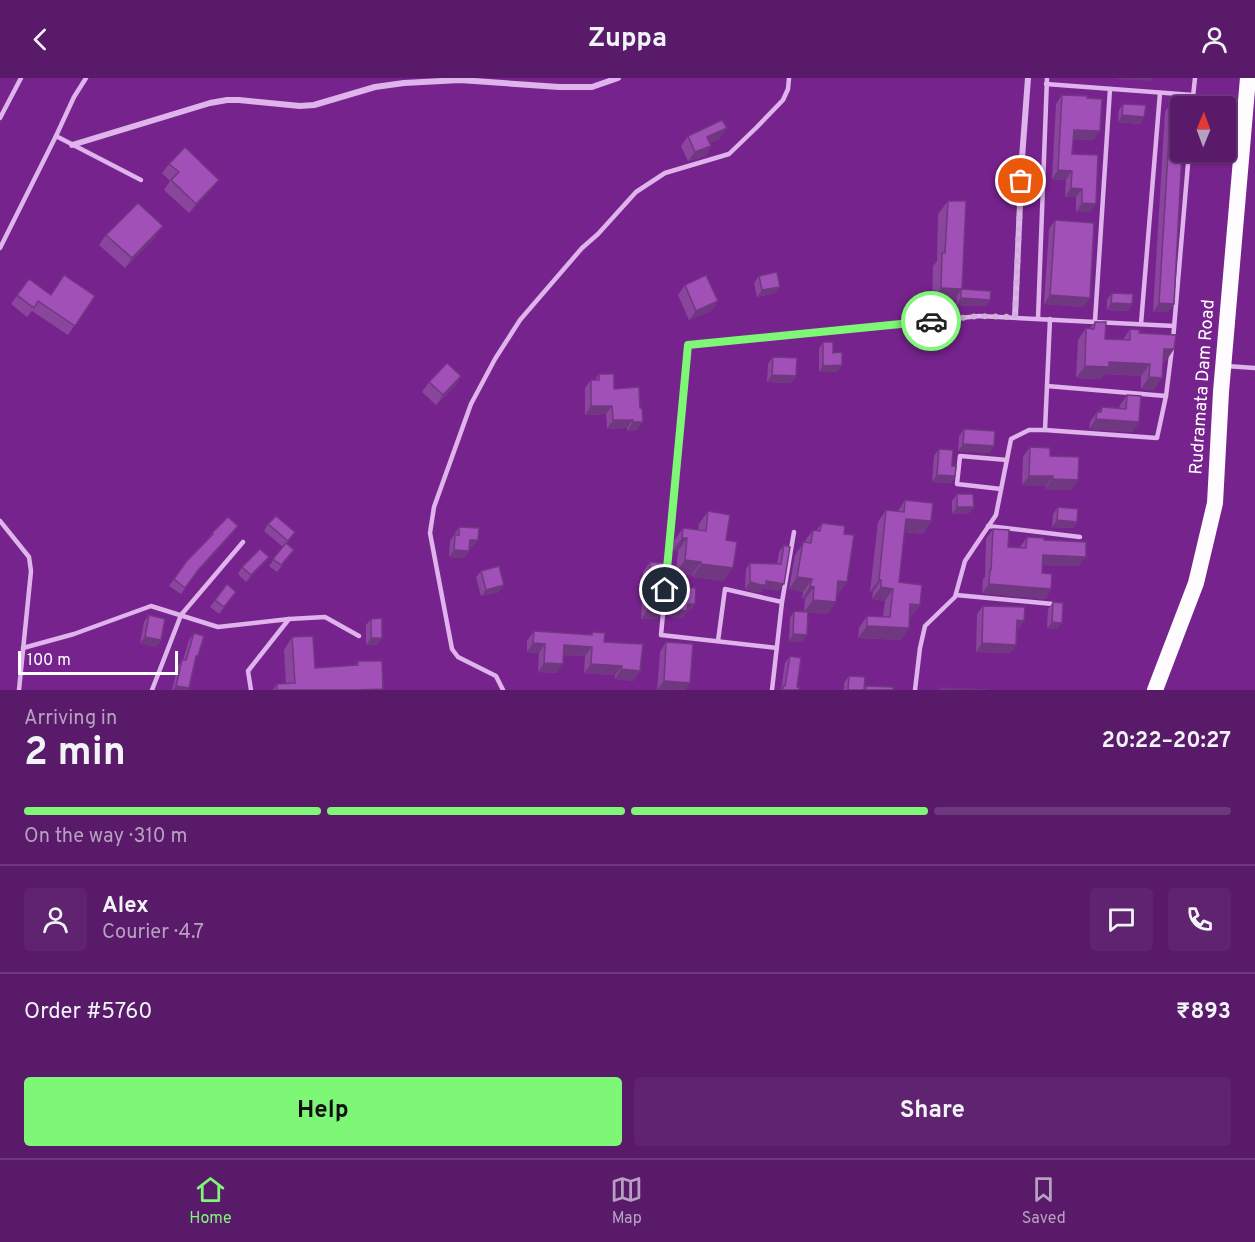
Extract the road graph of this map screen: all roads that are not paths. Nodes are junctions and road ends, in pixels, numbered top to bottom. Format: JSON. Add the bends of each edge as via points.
{"nodes":[{"id":1,"x":21,"y":78,"type":"edge"},
{"id":2,"x":86,"y":78,"type":"edge"},
{"id":3,"x":618,"y":78,"type":"edge"},
{"id":4,"x":789,"y":78,"type":"edge"},
{"id":5,"x":1028,"y":78,"type":"edge"},
{"id":6,"x":1195,"y":78,"type":"edge"},
{"id":7,"x":1248,"y":78,"type":"edge"},
{"id":8,"x":1047,"y":81,"type":"edge"},
{"id":9,"x":1110,"y":89,"type":"junction"},
{"id":10,"x":1160,"y":93,"type":"junction"},
{"id":11,"x":1193,"y":95,"type":"joint"},
{"id":12,"x":0,"y":116,"type":"edge"},
{"id":13,"x":56,"y":136,"type":"junction"},
{"id":14,"x":72,"y":145,"type":"junction"},
{"id":15,"x":1188,"y":162,"type":"edge"},
{"id":16,"x":141,"y":180,"type":"dead end"},
{"id":17,"x":0,"y":248,"type":"edge"},
{"id":18,"x":1015,"y":317,"type":"junction"},
{"id":19,"x":1038,"y":319,"type":"junction"},
{"id":20,"x":1050,"y":319,"type":"junction"},
{"id":21,"x":1095,"y":321,"type":"junction"},
{"id":22,"x":1141,"y":324,"type":"junction"},
{"id":23,"x":1174,"y":326,"type":"junction"},
{"id":24,"x":1223,"y":366,"type":"junction"},
{"id":25,"x":1255,"y":368,"type":"edge"},
{"id":26,"x":1047,"y":386,"type":"junction"},
{"id":27,"x":1166,"y":396,"type":"junction"},
{"id":28,"x":1045,"y":430,"type":"junction"},
{"id":29,"x":1007,"y":460,"type":"junction"},
{"id":30,"x":1001,"y":489,"type":"junction"},
{"id":31,"x":0,"y":520,"type":"edge"},
{"id":32,"x":988,"y":526,"type":"junction"},
{"id":33,"x":794,"y":532,"type":"dead end"},
{"id":34,"x":1080,"y":537,"type":"dead end"},
{"id":35,"x":243,"y":542,"type":"dead end"},
{"id":36,"x":956,"y":595,"type":"junction"},
{"id":37,"x":782,"y":602,"type":"junction"},
{"id":38,"x":1053,"y":603,"type":"edge"},
{"id":39,"x":181,"y":615,"type":"junction"},
{"id":40,"x":288,"y":619,"type":"junction"},
{"id":41,"x":359,"y":636,"type":"dead end"},
{"id":42,"x":718,"y":641,"type":"junction"},
{"id":43,"x":23,"y":648,"type":"junction"},
{"id":44,"x":777,"y":648,"type":"junction"},
{"id":45,"x":19,"y":690,"type":"edge"},
{"id":46,"x":152,"y":690,"type":"edge"},
{"id":47,"x":251,"y":690,"type":"edge"},
{"id":48,"x":503,"y":690,"type":"edge"},
{"id":49,"x":772,"y":690,"type":"edge"},
{"id":50,"x":915,"y":690,"type":"edge"},
{"id":51,"x":1155,"y":690,"type":"edge"}],
"edges":[{"from":1,"to":12,"type":"lane"},
{"from":2,"to":13,"type":"lane"},
{"from":3,"to":14,"type":"street","via":[[592,87],[469,80],[404,83],[300,106],[227,100]]},
{"from":4,"to":48,"type":"lane","via":[[783,100],[729,154],[665,173],[636,192],[520,320],[471,404],[434,507],[430,532],[452,649],[458,657],[496,676]]},
{"from":5,"to":18,"type":"street"},
{"from":6,"to":11,"type":"lane"},
{"from":7,"to":24,"type":"highway","name":"Rudramata Dam Road"},
{"from":8,"to":9,"type":"lane"},
{"from":8,"to":19,"type":"lane"},
{"from":9,"to":10,"type":"lane"},
{"from":9,"to":21,"type":"lane"},
{"from":10,"to":11,"type":"lane"},
{"from":10,"to":22,"type":"lane"},
{"from":13,"to":14,"type":"lane"},
{"from":13,"to":17,"type":"lane"},
{"from":14,"to":16,"type":"lane"},
{"from":15,"to":23,"type":"lane"},
{"from":18,"to":19,"type":"lane"},
{"from":18,"to":42,"type":"lane","via":[[979,316],[688,345],[661,635]]},
{"from":19,"to":20,"type":"lane"},
{"from":20,"to":21,"type":"lane"},
{"from":20,"to":26,"type":"lane"},
{"from":21,"to":22,"type":"lane"},
{"from":22,"to":23,"type":"lane"},
{"from":23,"to":27,"type":"lane"},
{"from":24,"to":25,"type":"lane"},
{"from":24,"to":51,"type":"highway","name":"Rudramata Dam Road","via":[[1215,503],[1196,583]]},
{"from":26,"to":27,"type":"lane"},
{"from":26,"to":28,"type":"lane"},
{"from":27,"to":28,"type":"lane","via":[[1157,438]]},
{"from":28,"to":29,"type":"lane","via":[[1029,430],[1011,439]]},
{"from":29,"to":30,"type":"lane"},
{"from":29,"to":30,"type":"lane","via":[[960,456],[957,484]]},
{"from":30,"to":32,"type":"lane","via":[[996,515]]},
{"from":31,"to":43,"type":"lane","via":[[30,564]]},
{"from":32,"to":34,"type":"lane"},
{"from":32,"to":36,"type":"lane","via":[[965,561]]},
{"from":33,"to":37,"type":"lane"},
{"from":35,"to":39,"type":"lane"},
{"from":36,"to":38,"type":"lane"},
{"from":36,"to":50,"type":"lane","via":[[925,626]]},
{"from":37,"to":42,"type":"lane","via":[[724,589]]},
{"from":37,"to":44,"type":"lane"},
{"from":39,"to":40,"type":"lane","via":[[218,627]]},
{"from":39,"to":43,"type":"lane","via":[[151,606]]},
{"from":39,"to":46,"type":"lane"},
{"from":40,"to":41,"type":"lane","via":[[325,617]]},
{"from":40,"to":47,"type":"lane","via":[[248,671]]},
{"from":42,"to":44,"type":"lane"},
{"from":43,"to":45,"type":"lane"},
{"from":44,"to":49,"type":"lane"}]}
